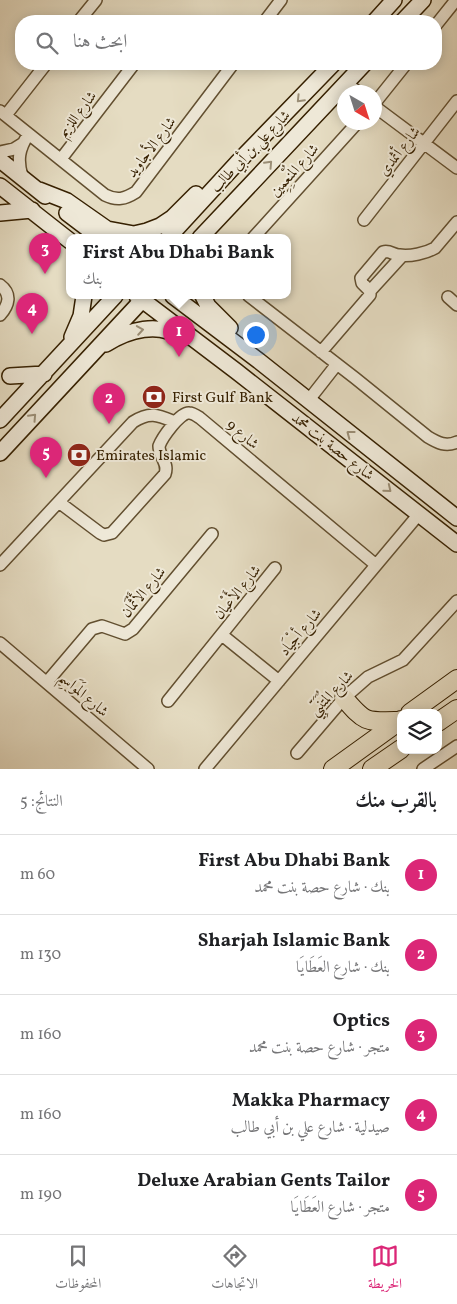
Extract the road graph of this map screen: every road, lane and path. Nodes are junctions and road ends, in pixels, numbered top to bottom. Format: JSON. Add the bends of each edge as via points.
{"nodes":[{"id":1,"x":96,"y":0,"type":"edge"},
{"id":2,"x":281,"y":0,"type":"edge"},
{"id":3,"x":394,"y":0,"type":"edge"},
{"id":4,"x":423,"y":0,"type":"edge"},
{"id":5,"x":456,"y":0,"type":"edge"},
{"id":6,"x":84,"y":15,"type":"edge"},
{"id":7,"x":270,"y":15,"type":"edge"},
{"id":8,"x":380,"y":15,"type":"edge"},
{"id":9,"x":409,"y":15,"type":"edge"},
{"id":10,"x":442,"y":18,"type":"edge"},
{"id":11,"x":41,"y":70,"type":"edge"},
{"id":12,"x":129,"y":70,"type":"edge"},
{"id":13,"x":228,"y":70,"type":"edge"},
{"id":14,"x":328,"y":70,"type":"edge"},
{"id":15,"x":361,"y":70,"type":"edge"},
{"id":16,"x":401,"y":70,"type":"edge"},
{"id":17,"x":354,"y":85,"type":"edge"},
{"id":18,"x":382,"y":95,"type":"edge"},
{"id":19,"x":457,"y":101,"type":"edge"},
{"id":20,"x":337,"y":102,"type":"edge"},
{"id":21,"x":382,"y":111,"type":"edge"},
{"id":22,"x":3,"y":113,"type":"edge"},
{"id":23,"x":351,"y":130,"type":"edge"},
{"id":24,"x":25,"y":140,"type":"junction"},
{"id":25,"x":424,"y":143,"type":"junction"},
{"id":26,"x":0,"y":152,"type":"edge"},
{"id":27,"x":61,"y":159,"type":"junction"},
{"id":28,"x":0,"y":160,"type":"edge"},
{"id":29,"x":237,"y":164,"type":"junction"},
{"id":30,"x":457,"y":168,"type":"edge"},
{"id":31,"x":22,"y":176,"type":"junction"},
{"id":32,"x":251,"y":183,"type":"junction"},
{"id":33,"x":0,"y":186,"type":"edge"},
{"id":34,"x":39,"y":190,"type":"junction"},
{"id":35,"x":32,"y":210,"type":"junction"},
{"id":36,"x":0,"y":213,"type":"edge"},
{"id":37,"x":364,"y":220,"type":"dead end"},
{"id":38,"x":457,"y":222,"type":"edge"},
{"id":39,"x":95,"y":234,"type":"edge"},
{"id":40,"x":172,"y":234,"type":"edge"},
{"id":41,"x":204,"y":234,"type":"edge"},
{"id":42,"x":215,"y":234,"type":"edge"},
{"id":43,"x":257,"y":234,"type":"edge"},
{"id":44,"x":66,"y":238,"type":"edge"},
{"id":45,"x":66,"y":248,"type":"edge"},
{"id":46,"x":402,"y":256,"type":"junction"},
{"id":47,"x":3,"y":287,"type":"edge"},
{"id":48,"x":370,"y":291,"type":"junction"},
{"id":49,"x":448,"y":297,"type":"dead end"},
{"id":50,"x":84,"y":299,"type":"edge"},
{"id":51,"x":112,"y":299,"type":"edge"},
{"id":52,"x":139,"y":299,"type":"edge"},
{"id":53,"x":144,"y":299,"type":"edge"},
{"id":54,"x":177,"y":299,"type":"edge"},
{"id":55,"x":204,"y":299,"type":"edge"},
{"id":56,"x":253,"y":299,"type":"edge"},
{"id":57,"x":457,"y":304,"type":"edge"},
{"id":58,"x":0,"y":316,"type":"edge"},
{"id":59,"x":68,"y":347,"type":"junction"},
{"id":60,"x":321,"y":352,"type":"junction"},
{"id":61,"x":259,"y":361,"type":"junction"},
{"id":62,"x":225,"y":364,"type":"junction"},
{"id":63,"x":338,"y":364,"type":"junction"},
{"id":64,"x":44,"y":374,"type":"junction"},
{"id":65,"x":10,"y":376,"type":"dead end"},
{"id":66,"x":48,"y":401,"type":"junction"},
{"id":67,"x":308,"y":401,"type":"junction"},
{"id":68,"x":0,"y":420,"type":"edge"},
{"id":69,"x":176,"y":422,"type":"junction"},
{"id":70,"x":457,"y":442,"type":"edge"},
{"id":71,"x":0,"y":453,"type":"edge"},
{"id":72,"x":60,"y":502,"type":"junction"},
{"id":73,"x":419,"y":514,"type":"junction"},
{"id":74,"x":457,"y":518,"type":"edge"},
{"id":75,"x":212,"y":534,"type":"dead end"},
{"id":76,"x":457,"y":544,"type":"edge"},
{"id":77,"x":0,"y":565,"type":"edge"},
{"id":78,"x":376,"y":565,"type":"junction"},
{"id":79,"x":275,"y":568,"type":"dead end"},
{"id":80,"x":457,"y":601,"type":"edge"},
{"id":81,"x":222,"y":635,"type":"junction"},
{"id":82,"x":0,"y":644,"type":"edge"},
{"id":83,"x":457,"y":667,"type":"edge"},
{"id":84,"x":457,"y":679,"type":"edge"},
{"id":85,"x":279,"y":681,"type":"junction"},
{"id":86,"x":47,"y":682,"type":"junction"},
{"id":87,"x":438,"y":692,"type":"junction"},
{"id":88,"x":168,"y":701,"type":"dead end"},
{"id":89,"x":341,"y":701,"type":"junction"},
{"id":90,"x":415,"y":709,"type":"edge"},
{"id":91,"x":457,"y":709,"type":"edge"},
{"id":92,"x":397,"y":719,"type":"edge"},
{"id":93,"x":442,"y":719,"type":"edge"},
{"id":94,"x":397,"y":722,"type":"edge"},
{"id":95,"x":457,"y":746,"type":"edge"},
{"id":96,"x":397,"y":752,"type":"edge"},
{"id":97,"x":297,"y":753,"type":"dead end"},
{"id":98,"x":355,"y":753,"type":"junction"},
{"id":99,"x":148,"y":769,"type":"edge"},
{"id":100,"x":205,"y":769,"type":"edge"},
{"id":101,"x":333,"y":769,"type":"edge"},
{"id":102,"x":372,"y":769,"type":"edge"},
{"id":103,"x":423,"y":769,"type":"edge"}],
"edges":[{"from":1,"to":6,"type":"street"},
{"from":2,"to":7,"type":"street"},
{"from":3,"to":8,"type":"main road"},
{"from":4,"to":9,"type":"main road"},
{"from":5,"to":10,"type":"street"},
{"from":11,"to":22,"type":"street"},
{"from":12,"to":27,"type":"street","name":"شارع اللزيم"},
{"from":13,"to":27,"type":"street","name":"شارع الأجاويد","via":[[129,197],[117,199],[105,195]]},
{"from":14,"to":29,"type":"main road","name":"شارع علي بن أبي طالب","one_way":true},
{"from":15,"to":17,"type":"main road","name":"شارع علي بن أبي طالب"},
{"from":16,"to":18,"type":"street"},
{"from":19,"to":25,"type":"street","name":"شارع أثمدي"},
{"from":32,"to":20,"type":"main road","name":"شارع علي بن أبي طالب","one_way":true},
{"from":21,"to":25,"type":"street"},
{"from":22,"to":24,"type":"street","name":"شارع الأجاويد"},
{"from":23,"to":43,"type":"street","name":"شارع المُنْعِمِين"},
{"from":24,"to":26,"type":"street","via":[[14,149]]},
{"from":24,"to":27,"type":"street","name":"شارع الأجاويد"},
{"from":24,"to":31,"type":"street","via":[[18,160]]},
{"from":25,"to":30,"type":"street"},
{"from":25,"to":37,"type":"street","name":"شارع أثمدي"},
{"from":28,"to":31,"type":"main road"},
{"from":29,"to":34,"type":"main road","via":[[212,178],[172,218],[148,232],[134,234],[107,229],[67,201]]},
{"from":29,"to":40,"type":"main road","name":"شارع علي بن أبي طالب"},
{"from":31,"to":34,"type":"main road"},
{"from":32,"to":41,"type":"main road","name":"شارع علي بن أبي طالب"},
{"from":32,"to":42,"type":"main road","via":[[241,204]]},
{"from":33,"to":35,"type":"main road"},
{"from":34,"to":39,"type":"main road"},
{"from":35,"to":36,"type":"main road"},
{"from":35,"to":44,"type":"main road"},
{"from":35,"to":45,"type":"main road","via":[[45,230]]},
{"from":38,"to":46,"type":"street","via":[[436,248]]},
{"from":46,"to":48,"type":"street"},
{"from":46,"to":48,"type":"street","via":[[386,251],[382,254],[361,278]]},
{"from":47,"to":58,"type":"street","via":[[8,296],[7,307]]},
{"from":48,"to":60,"type":"street"},
{"from":49,"to":57,"type":"street"},
{"from":50,"to":59,"type":"main road","via":[[81,316]]},
{"from":51,"to":59,"type":"main road"},
{"from":52,"to":66,"type":"main road"},
{"from":53,"to":62,"type":"main road","name":"شارع حصة بنت محمد"},
{"from":54,"to":61,"type":"main road","name":"شارع حصة بنت محمد"},
{"from":55,"to":61,"type":"main road","via":[[218,318],[252,348]]},
{"from":56,"to":60,"type":"street"},
{"from":59,"to":64,"type":"main road"},
{"from":60,"to":63,"type":"street"},
{"from":61,"to":67,"type":"main road","name":"شارع حصة بنت محمد"},
{"from":66,"to":62,"type":"main road","one_way":true,"via":[[106,343],[142,329],[174,333],[208,357]]},
{"from":62,"to":73,"type":"main road","name":"شارع حصة بنت محمد","one_way":true},
{"from":63,"to":67,"type":"street"},
{"from":63,"to":70,"type":"street","via":[[428,437],[440,444]]},
{"from":64,"to":65,"type":"main road"},
{"from":64,"to":68,"type":"main road"},
{"from":71,"to":66,"type":"main road","one_way":true},
{"from":74,"to":67,"type":"main road","name":"شارع حصة بنت محمد","one_way":true},
{"from":69,"to":72,"type":"street","via":[[156,415],[145,415],[134,422]]},
{"from":69,"to":72,"type":"street","via":[[159,446],[166,464],[165,474],[112,534],[100,533]]},
{"from":69,"to":78,"type":"street","name":"شارع 9","via":[[186,413],[200,418]]},
{"from":72,"to":77,"type":"street"},
{"from":73,"to":76,"type":"main road","name":"شارع حصة بنت محمد"},
{"from":73,"to":78,"type":"street","name":"شارع أجْيَاد"},
{"from":75,"to":86,"type":"street","name":"شارع الأَثْمَان","via":[[130,632],[120,633],[102,626],[92,629]]},
{"from":78,"to":85,"type":"street","name":"شارع أجْيَاد"},
{"from":79,"to":81,"type":"street","name":"شارع الأَعْيان"},
{"from":80,"to":89,"type":"street","name":"شارع المُتَنَبِّي","via":[[403,660],[360,682]]},
{"from":81,"to":85,"type":"street","name":"شارع الأَعْيان"},
{"from":81,"to":88,"type":"street","name":"شارع الأَعْيان"},
{"from":82,"to":86,"type":"street","name":"شارع المَوَاسِم"},
{"from":83,"to":87,"type":"main road"},
{"from":84,"to":87,"type":"main road"},
{"from":85,"to":100,"type":"street","name":"شارع أجْيَاد"},
{"from":86,"to":99,"type":"street","name":"شارع المَوَاسِم"},
{"from":87,"to":90,"type":"main road"},
{"from":89,"to":92,"type":"main road","via":[[365,720]]},
{"from":89,"to":97,"type":"street","name":"شارع المُتَنَبِّي"},
{"from":89,"to":98,"type":"main road","via":[[358,728]]},
{"from":91,"to":93,"type":"main road"},
{"from":94,"to":98,"type":"main road"},
{"from":95,"to":103,"type":"street"},
{"from":96,"to":102,"type":"main road"},
{"from":98,"to":101,"type":"main road"}]}
